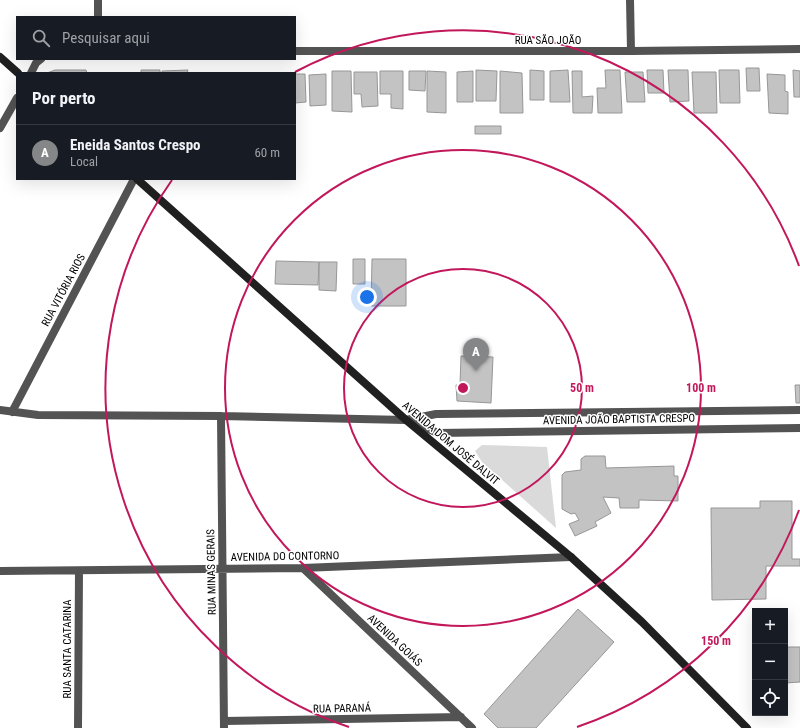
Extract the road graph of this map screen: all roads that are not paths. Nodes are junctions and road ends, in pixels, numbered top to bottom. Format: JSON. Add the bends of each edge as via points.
{"nodes":[{"id":1,"x":98,"y":0,"type":"edge"},
{"id":2,"x":630,"y":0,"type":"edge"},
{"id":3,"x":98,"y":16,"type":"edge"},
{"id":4,"x":800,"y":49,"type":"edge"},
{"id":5,"x":296,"y":50,"type":"edge"},
{"id":6,"x":631,"y":50,"type":"junction"},
{"id":7,"x":0,"y":57,"type":"edge"},
{"id":8,"x":40,"y":60,"type":"edge"},
{"id":9,"x":17,"y":72,"type":"edge"},
{"id":10,"x":32,"y":72,"type":"edge"},
{"id":11,"x":16,"y":100,"type":"edge"},
{"id":12,"x":0,"y":128,"type":"edge"},
{"id":13,"x":134,"y":180,"type":"edge"},
{"id":14,"x":136,"y":180,"type":"edge"},
{"id":15,"x":0,"y":410,"type":"edge"},
{"id":16,"x":800,"y":410,"type":"edge"},
{"id":17,"x":12,"y":412,"type":"junction"},
{"id":18,"x":0,"y":415,"type":"edge"},
{"id":19,"x":221,"y":416,"type":"junction"},
{"id":20,"x":406,"y":420,"type":"junction"},
{"id":21,"x":800,"y":428,"type":"edge"},
{"id":22,"x":570,"y":557,"type":"junction"},
{"id":23,"x":222,"y":568,"type":"junction"},
{"id":24,"x":303,"y":568,"type":"junction"},
{"id":25,"x":0,"y":571,"type":"edge"},
{"id":26,"x":79,"y":571,"type":"junction"},
{"id":27,"x":461,"y":717,"type":"junction"},
{"id":28,"x":224,"y":724,"type":"edge"},
{"id":29,"x":78,"y":728,"type":"edge"},
{"id":30,"x":472,"y":728,"type":"edge"},
{"id":31,"x":747,"y":728,"type":"edge"}],
"edges":[{"from":1,"to":3,"type":"street"},
{"from":2,"to":6,"type":"street"},
{"from":4,"to":6,"type":"street","name":"RUA SÃO JOÃO"},
{"from":5,"to":6,"type":"street","name":"RUA SÃO JOÃO"},
{"from":7,"to":9,"type":"street"},
{"from":8,"to":10,"type":"street"},
{"from":11,"to":12,"type":"street"},
{"from":13,"to":17,"type":"street","name":"RUA VITÓRIA RIOS"},
{"from":14,"to":20,"type":"street","name":"AVENIDA DOM JOSÉ DALVIT"},
{"from":15,"to":17,"type":"street"},
{"from":16,"to":20,"type":"street","name":"AVENIDA JOÃO BAPTISTA CRESPO","via":[[436,414]]},
{"from":17,"to":18,"type":"street"},
{"from":17,"to":19,"type":"street","via":[[38,415]]},
{"from":19,"to":20,"type":"street"},
{"from":19,"to":23,"type":"street","name":"RUA MINAS GERAIS"},
{"from":20,"to":21,"type":"street","name":"AVENIDA JOÃO BAPTISTA CRESPO","via":[[438,433]]},
{"from":20,"to":22,"type":"street","name":"AVENIDA DOM JOSÉ DALVIT"},
{"from":22,"to":24,"type":"street","name":"AVENIDA DO CONTORNO"},
{"from":22,"to":31,"type":"street","name":"AVENIDA DOM JOSÉ DALVIT","via":[[642,622]]},
{"from":23,"to":24,"type":"street","name":"AVENIDA DO CONTORNO"},
{"from":23,"to":26,"type":"street","name":"AVENIDA DO CONTORNO"},
{"from":23,"to":28,"type":"street","name":"RUA MINAS GERAIS"},
{"from":24,"to":27,"type":"street","name":"AVENIDA GOIÁS"},
{"from":25,"to":26,"type":"street","name":"AVENIDA DO CONTORNO"},
{"from":26,"to":29,"type":"street","name":"RUA SANTA CATARINA"},
{"from":27,"to":28,"type":"street","name":"RUA PARANÁ"},
{"from":27,"to":30,"type":"street","name":"AVENIDA GOIÁS"}]}
